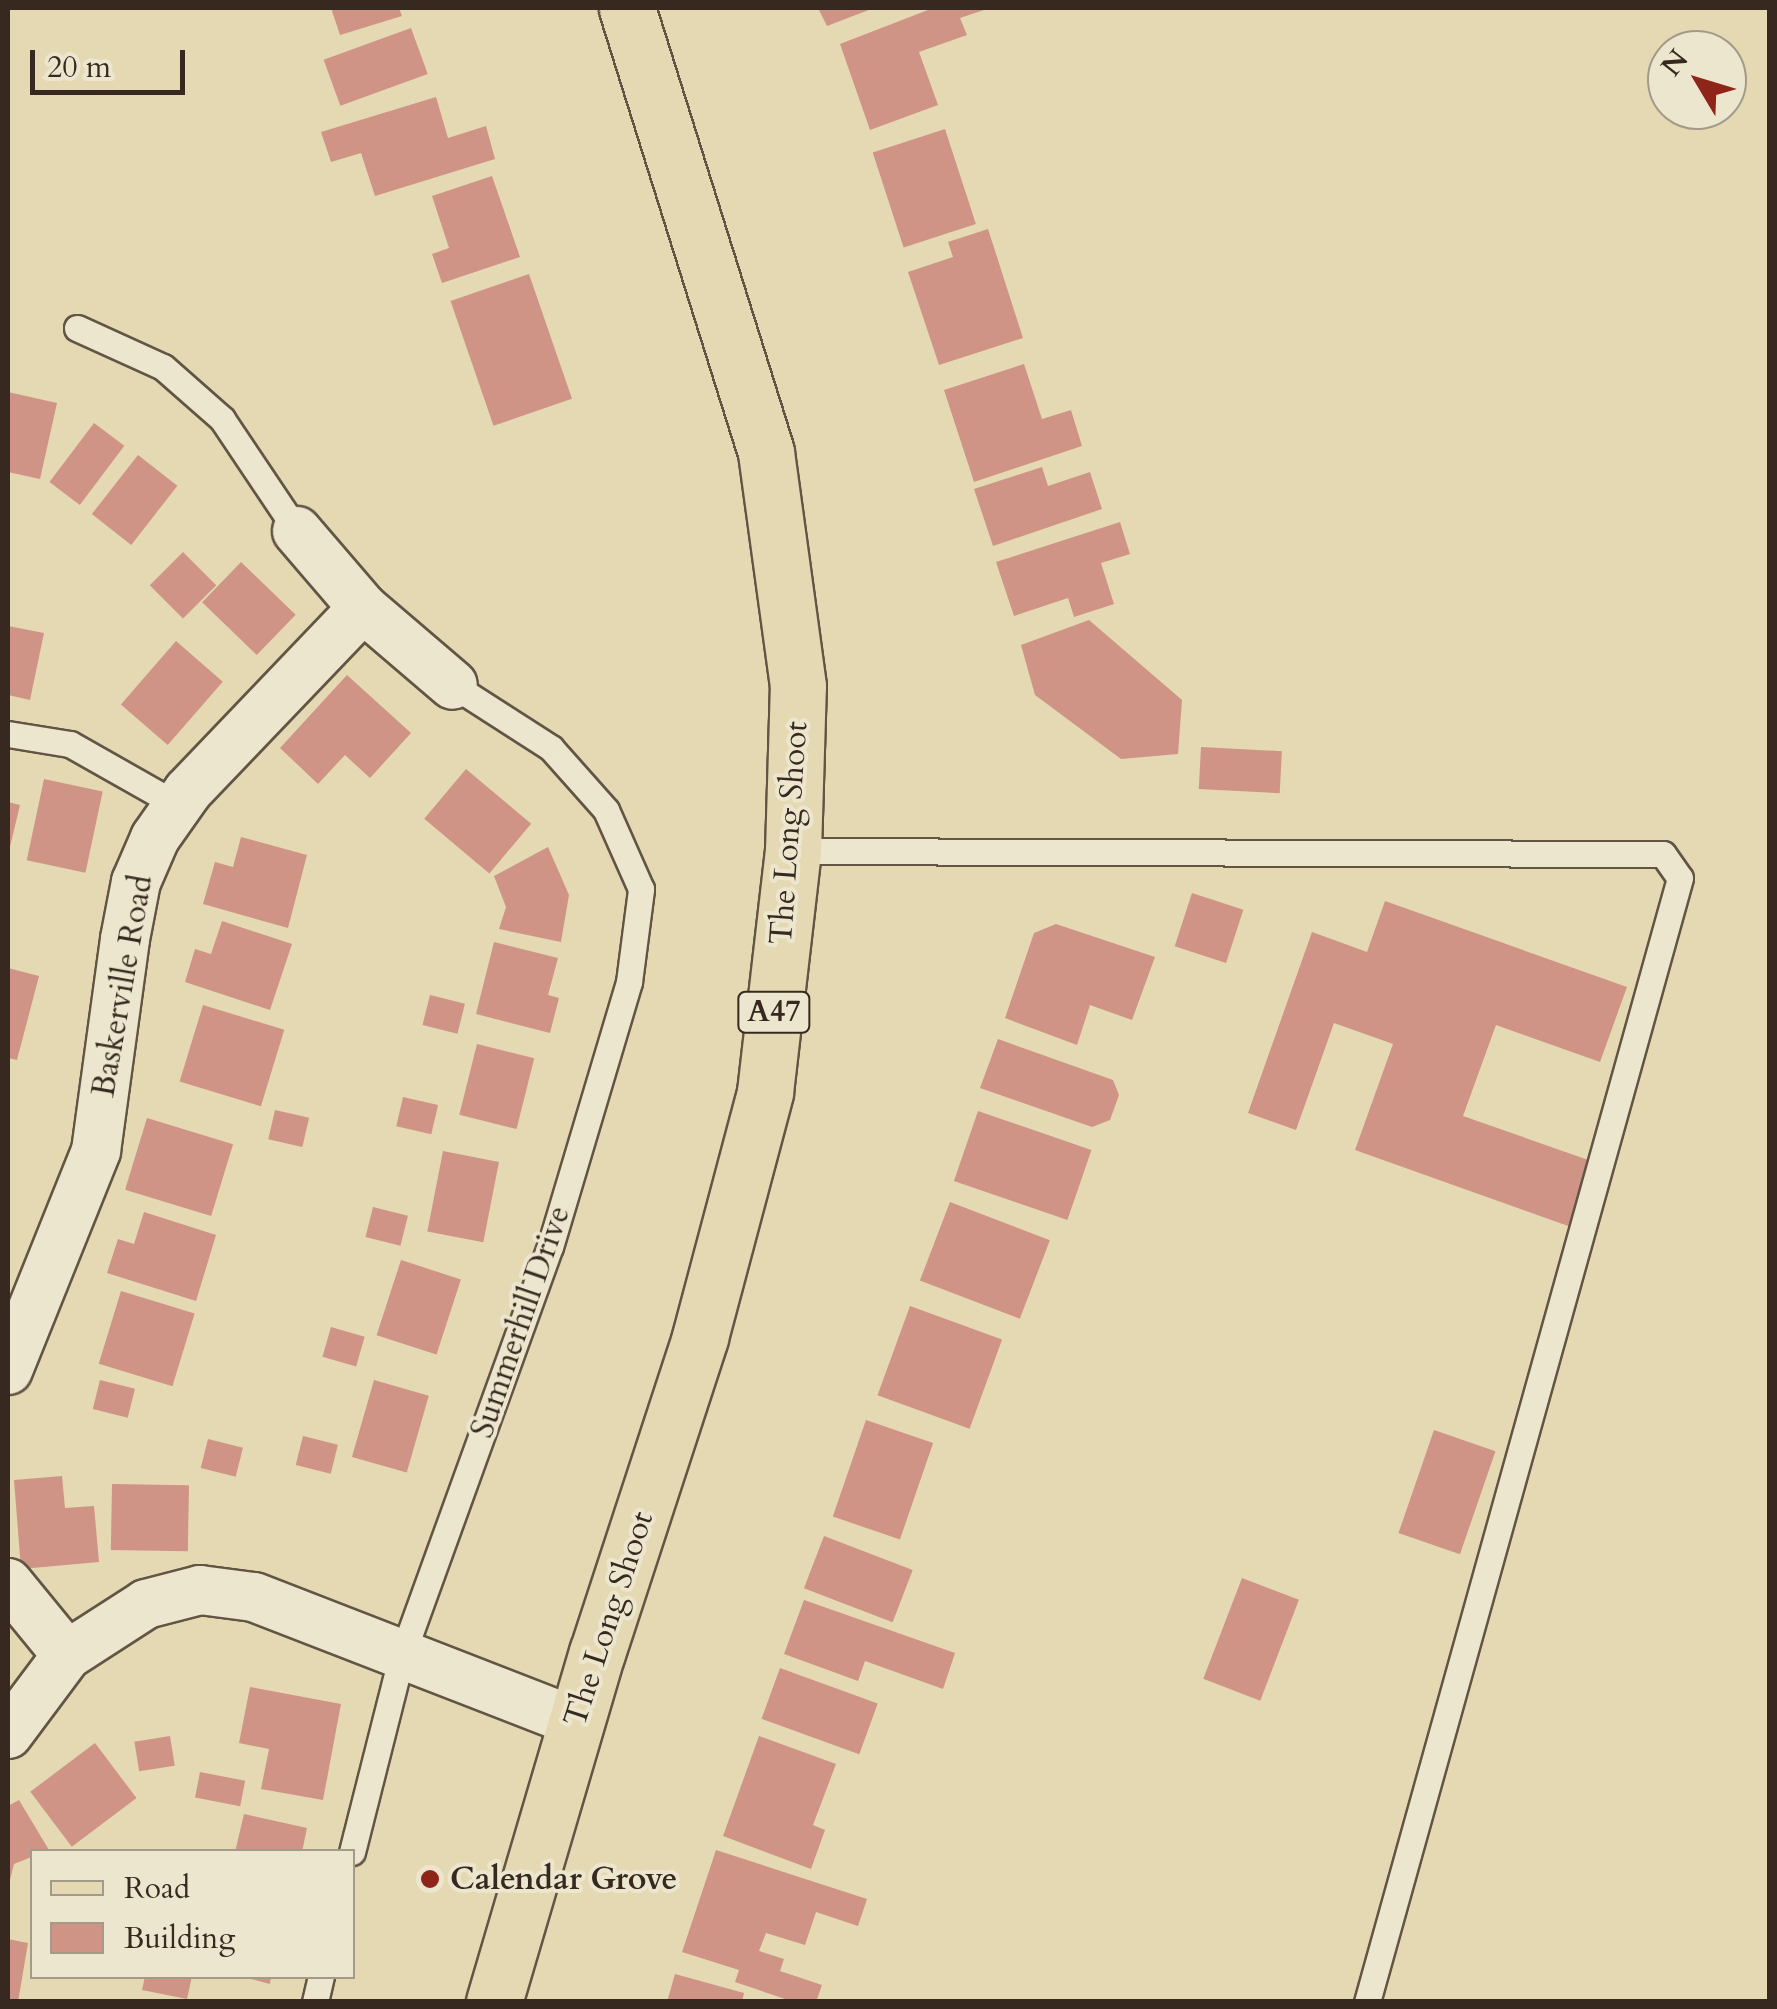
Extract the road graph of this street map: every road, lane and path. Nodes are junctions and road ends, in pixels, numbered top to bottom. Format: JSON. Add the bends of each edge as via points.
{"nodes":[{"id":1,"x":626,"y":8,"type":"edge"},
{"id":2,"x":78,"y":328,"type":"dead end"},
{"id":3,"x":297,"y":530,"type":"joint"},
{"id":4,"x":364,"y":608,"type":"junction"},
{"id":5,"x":453,"y":686,"type":"joint"},
{"id":6,"x":8,"y":734,"type":"edge"},
{"id":7,"x":178,"y":805,"type":"junction"},
{"id":8,"x":794,"y":851,"type":"junction"},
{"id":9,"x":8,"y":1370,"type":"edge"},
{"id":10,"x":8,"y":1583,"type":"edge"},
{"id":11,"x":67,"y":1655,"type":"junction"},
{"id":12,"x":401,"y":1658,"type":"junction"},
{"id":13,"x":576,"y":1722,"type":"junction"},
{"id":14,"x":8,"y":1734,"type":"edge"},
{"id":15,"x":353,"y":1849,"type":"edge"},
{"id":16,"x":494,"y":2002,"type":"edge"},
{"id":17,"x":1367,"y":2002,"type":"edge"}],
"edges":[{"from":1,"to":8,"type":"main road","name":"The Long Shoot","number":"A47","via":[[766,452],[798,686]]},
{"from":2,"to":3,"type":"lane","via":[[163,368],[222,418]]},
{"from":3,"to":4,"type":"street"},
{"from":4,"to":5,"type":"street"},
{"from":4,"to":7,"type":"street","name":"Baskerville Road"},
{"from":5,"to":12,"type":"lane","name":"Summerhill Drive","via":[[551,748],[606,810],[641,889],[629,982],[550,1247]]},
{"from":6,"to":7,"type":"lane","via":[[70,744]]},
{"from":7,"to":9,"type":"street","name":"Baskerville Road","via":[[136,882],[96,1151]]},
{"from":8,"to":13,"type":"main road","name":"The Long Shoot","number":"A47","via":[[765,1092],[700,1337]]},
{"from":8,"to":17,"type":"lane","via":[[1663,854],[1680,878]]},
{"from":10,"to":11,"type":"street"},
{"from":11,"to":12,"type":"street","via":[[146,1604],[200,1590],[254,1596]]},
{"from":11,"to":14,"type":"street"},
{"from":12,"to":13,"type":"street"},
{"from":12,"to":15,"type":"lane","name":"Summerhill Drive"},
{"from":13,"to":16,"type":"main road","name":"The Long Shoot","number":"A47"}]}
